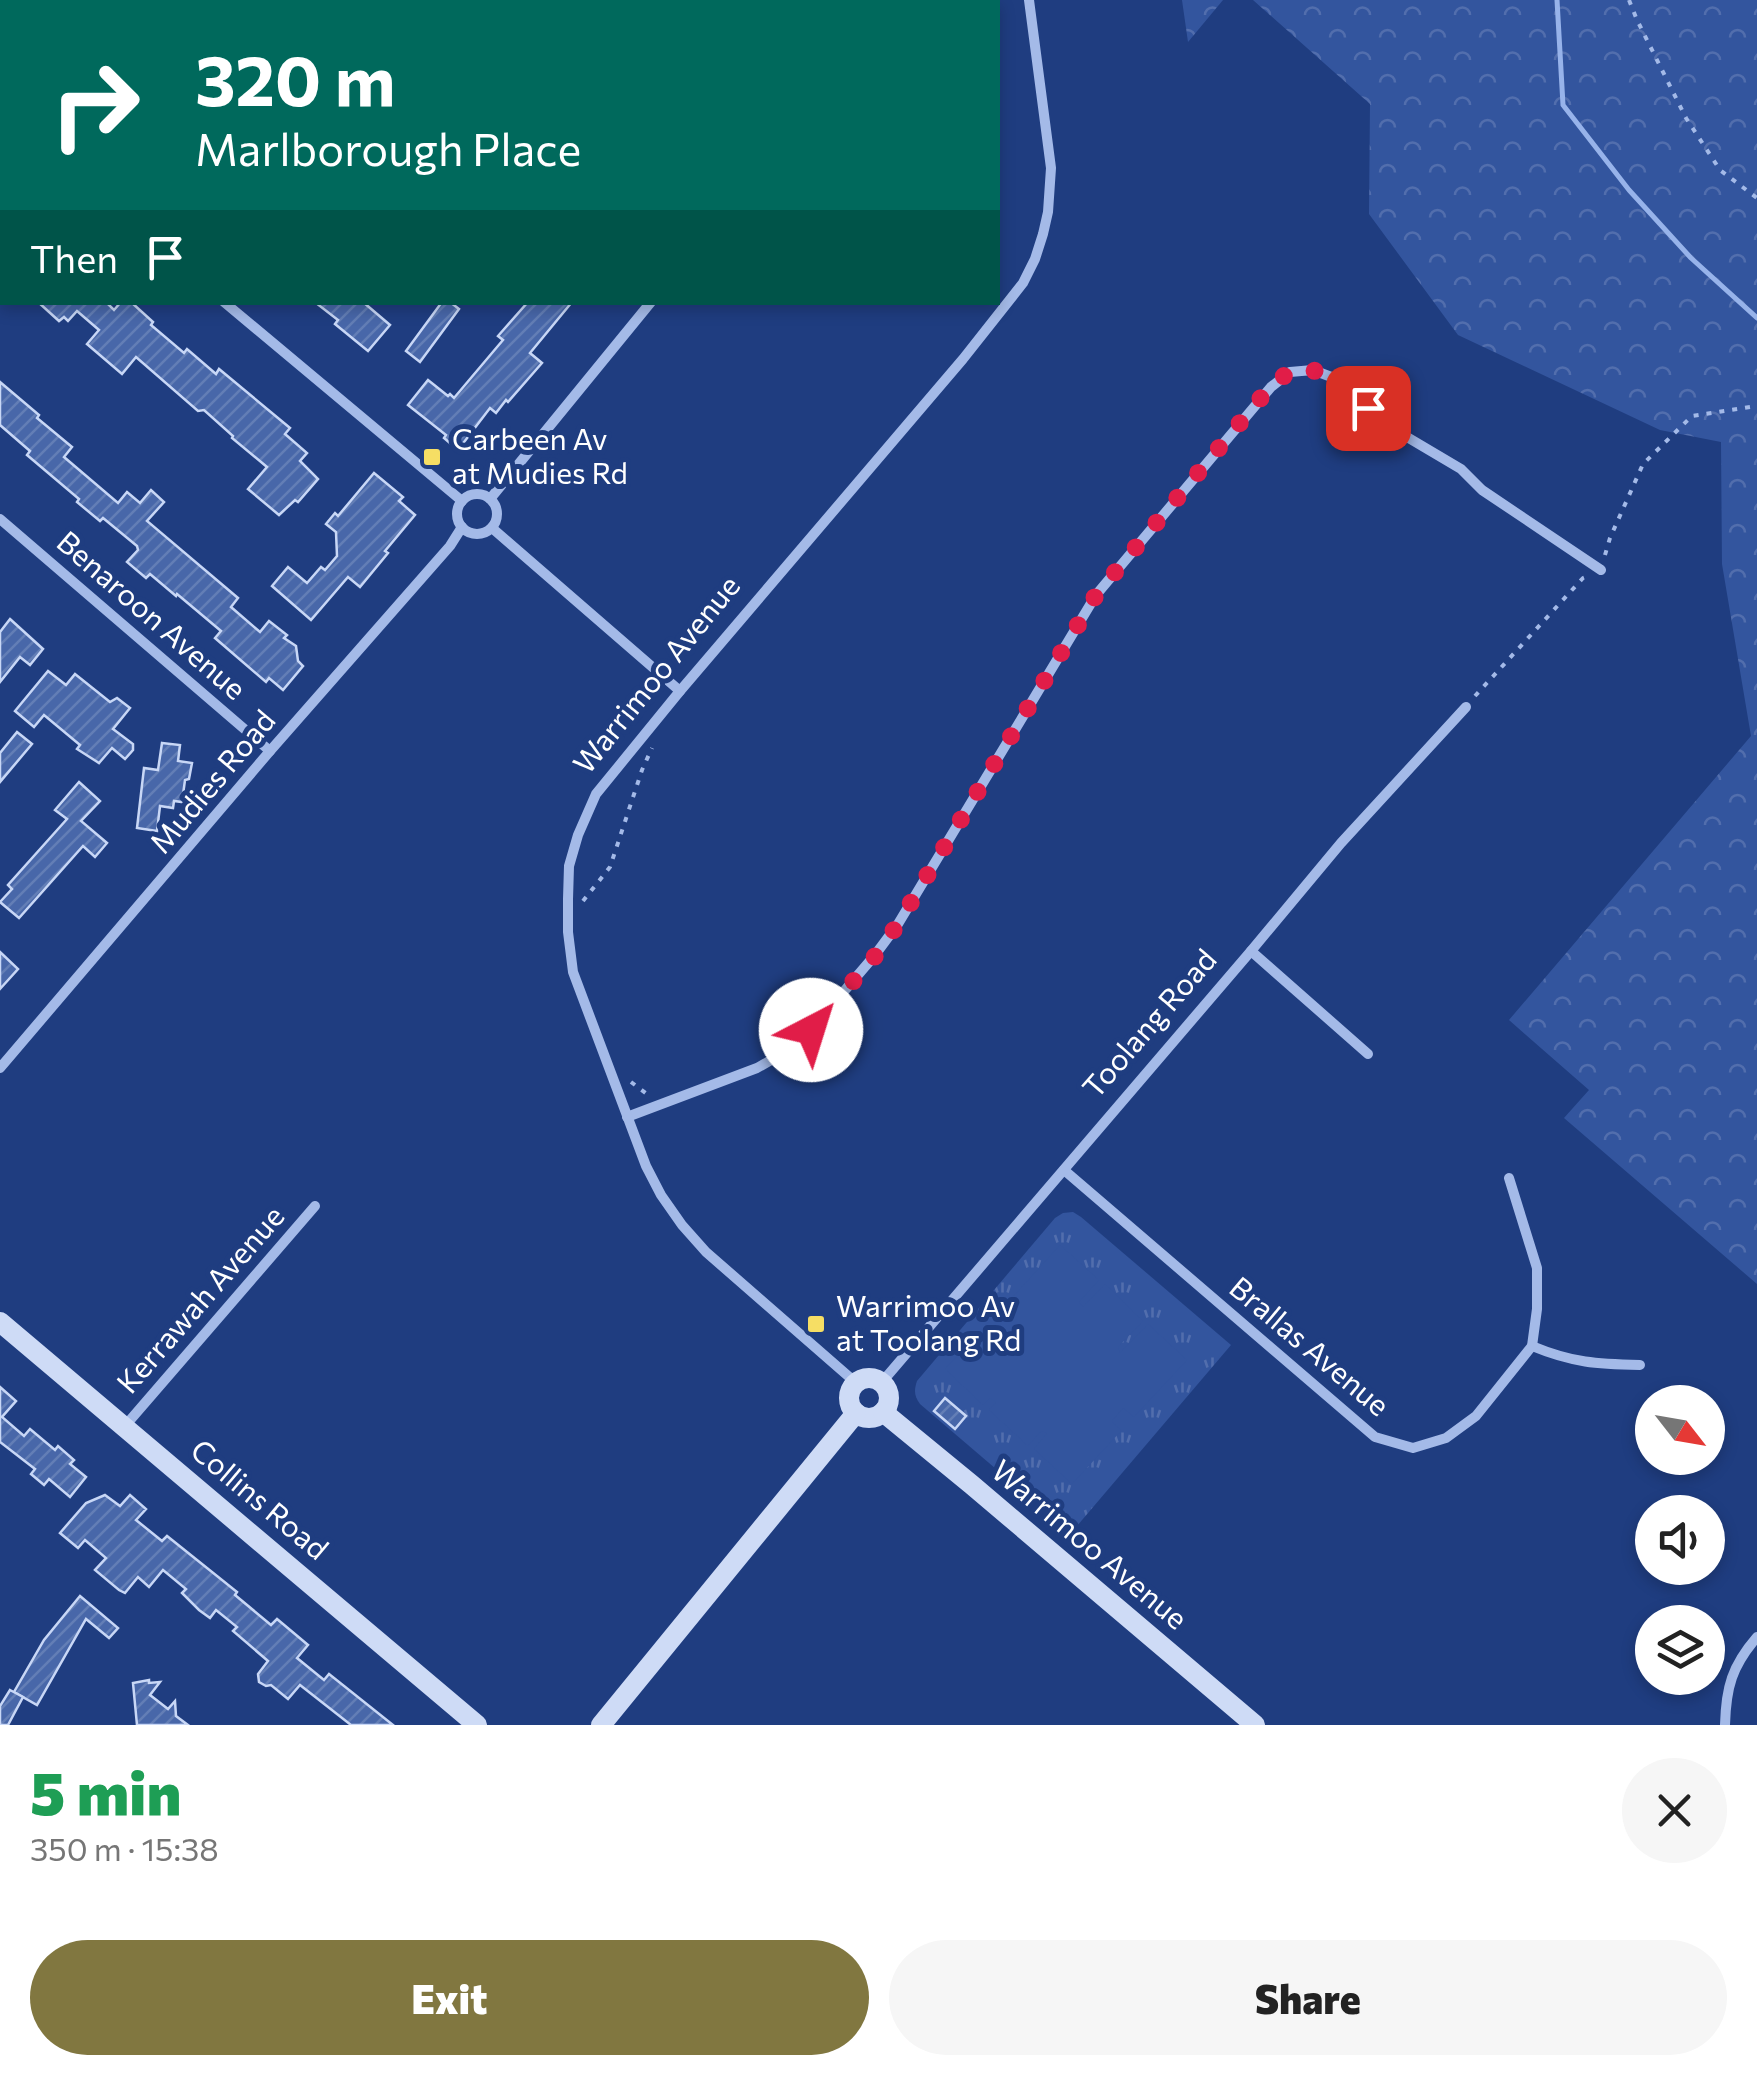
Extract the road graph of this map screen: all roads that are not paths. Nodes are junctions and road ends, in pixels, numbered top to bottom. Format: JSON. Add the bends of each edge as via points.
{"nodes":[{"id":1,"x":1029,"y":0,"type":"edge"},
{"id":2,"x":228,"y":305,"type":"edge"},
{"id":3,"x":648,"y":305,"type":"edge"},
{"id":4,"x":490,"y":499,"type":"junction"},
{"id":5,"x":462,"y":501,"type":"junction"},
{"id":6,"x":0,"y":520,"type":"edge"},
{"id":7,"x":462,"y":527,"type":"junction"},
{"id":8,"x":492,"y":528,"type":"junction"},
{"id":9,"x":1601,"y":570,"type":"road end"},
{"id":10,"x":680,"y":690,"type":"junction"},
{"id":11,"x":1466,"y":707,"type":"road end"},
{"id":12,"x":270,"y":751,"type":"junction"},
{"id":13,"x":1251,"y":952,"type":"junction"},
{"id":14,"x":1368,"y":1054,"type":"dead end"},
{"id":15,"x":0,"y":1068,"type":"edge"},
{"id":16,"x":627,"y":1117,"type":"junction"},
{"id":17,"x":1064,"y":1170,"type":"junction"},
{"id":18,"x":1510,"y":1178,"type":"dead end"},
{"id":19,"x":315,"y":1206,"type":"dead end"},
{"id":20,"x":0,"y":1322,"type":"edge"},
{"id":21,"x":1532,"y":1346,"type":"junction"},
{"id":22,"x":1640,"y":1365,"type":"dead end"},
{"id":23,"x":856,"y":1382,"type":"junction"},
{"id":24,"x":882,"y":1382,"type":"junction"},
{"id":25,"x":883,"y":1412,"type":"junction"},
{"id":26,"x":856,"y":1413,"type":"junction"},
{"id":27,"x":125,"y":1426,"type":"junction"},
{"id":28,"x":1757,"y":1637,"type":"edge"},
{"id":29,"x":477,"y":1725,"type":"edge"},
{"id":30,"x":601,"y":1725,"type":"edge"},
{"id":31,"x":1255,"y":1725,"type":"edge"},
{"id":32,"x":1726,"y":1725,"type":"edge"}],
"edges":[{"from":1,"to":10,"type":"street","name":"Warrimoo Avenue","via":[[1050,168],[1048,212],[1030,271]]},
{"from":2,"to":5,"type":"street"},
{"from":3,"to":4,"type":"street"},
{"from":4,"to":5,"type":"street","via":[[479,494]]},
{"from":4,"to":8,"type":"street","via":[[497,515]]},
{"from":5,"to":7,"type":"street"},
{"from":6,"to":12,"type":"street","name":"Benaroon Avenue"},
{"from":7,"to":8,"type":"street","via":[[480,534]]},
{"from":7,"to":12,"type":"street","name":"Mudies Road"},
{"from":8,"to":10,"type":"street"},
{"from":9,"to":16,"type":"street","via":[[1482,490],[1461,468],[1385,424],[1334,378],[1290,372],[1270,387],[1096,595],[898,924],[811,1030],[758,1068]]},
{"from":10,"to":16,"type":"street","name":"Warrimoo Avenue","via":[[596,794],[569,866],[574,972]]},
{"from":11,"to":13,"type":"street","name":"Toolang Road"},
{"from":12,"to":15,"type":"street","name":"Mudies Road"},
{"from":13,"to":14,"type":"street"},
{"from":13,"to":17,"type":"street","name":"Toolang Road"},
{"from":16,"to":23,"type":"street","name":"Warrimoo Avenue","via":[[646,1166],[682,1225]]},
{"from":17,"to":21,"type":"street","name":"Brallas Avenue","via":[[1375,1438],[1412,1448],[1446,1438],[1476,1416]]},
{"from":17,"to":24,"type":"street","name":"Toolang Road"},
{"from":18,"to":21,"type":"street","via":[[1536,1268]]},
{"from":19,"to":27,"type":"street","name":"Kerrawah Avenue"},
{"from":20,"to":27,"type":"street","name":"Collins Road"},
{"from":21,"to":22,"type":"street","via":[[1586,1364]]},
{"from":23,"to":24,"type":"street"},
{"from":23,"to":26,"type":"street","via":[[849,1401]]},
{"from":24,"to":25,"type":"street","via":[[890,1396]]},
{"from":25,"to":26,"type":"street","via":[[875,1418]]},
{"from":25,"to":31,"type":"street","name":"Warrimoo Avenue"},
{"from":26,"to":30,"type":"street"},
{"from":27,"to":29,"type":"street","name":"Collins Road"},
{"from":28,"to":32,"type":"street","via":[[1735,1666]]}]}
